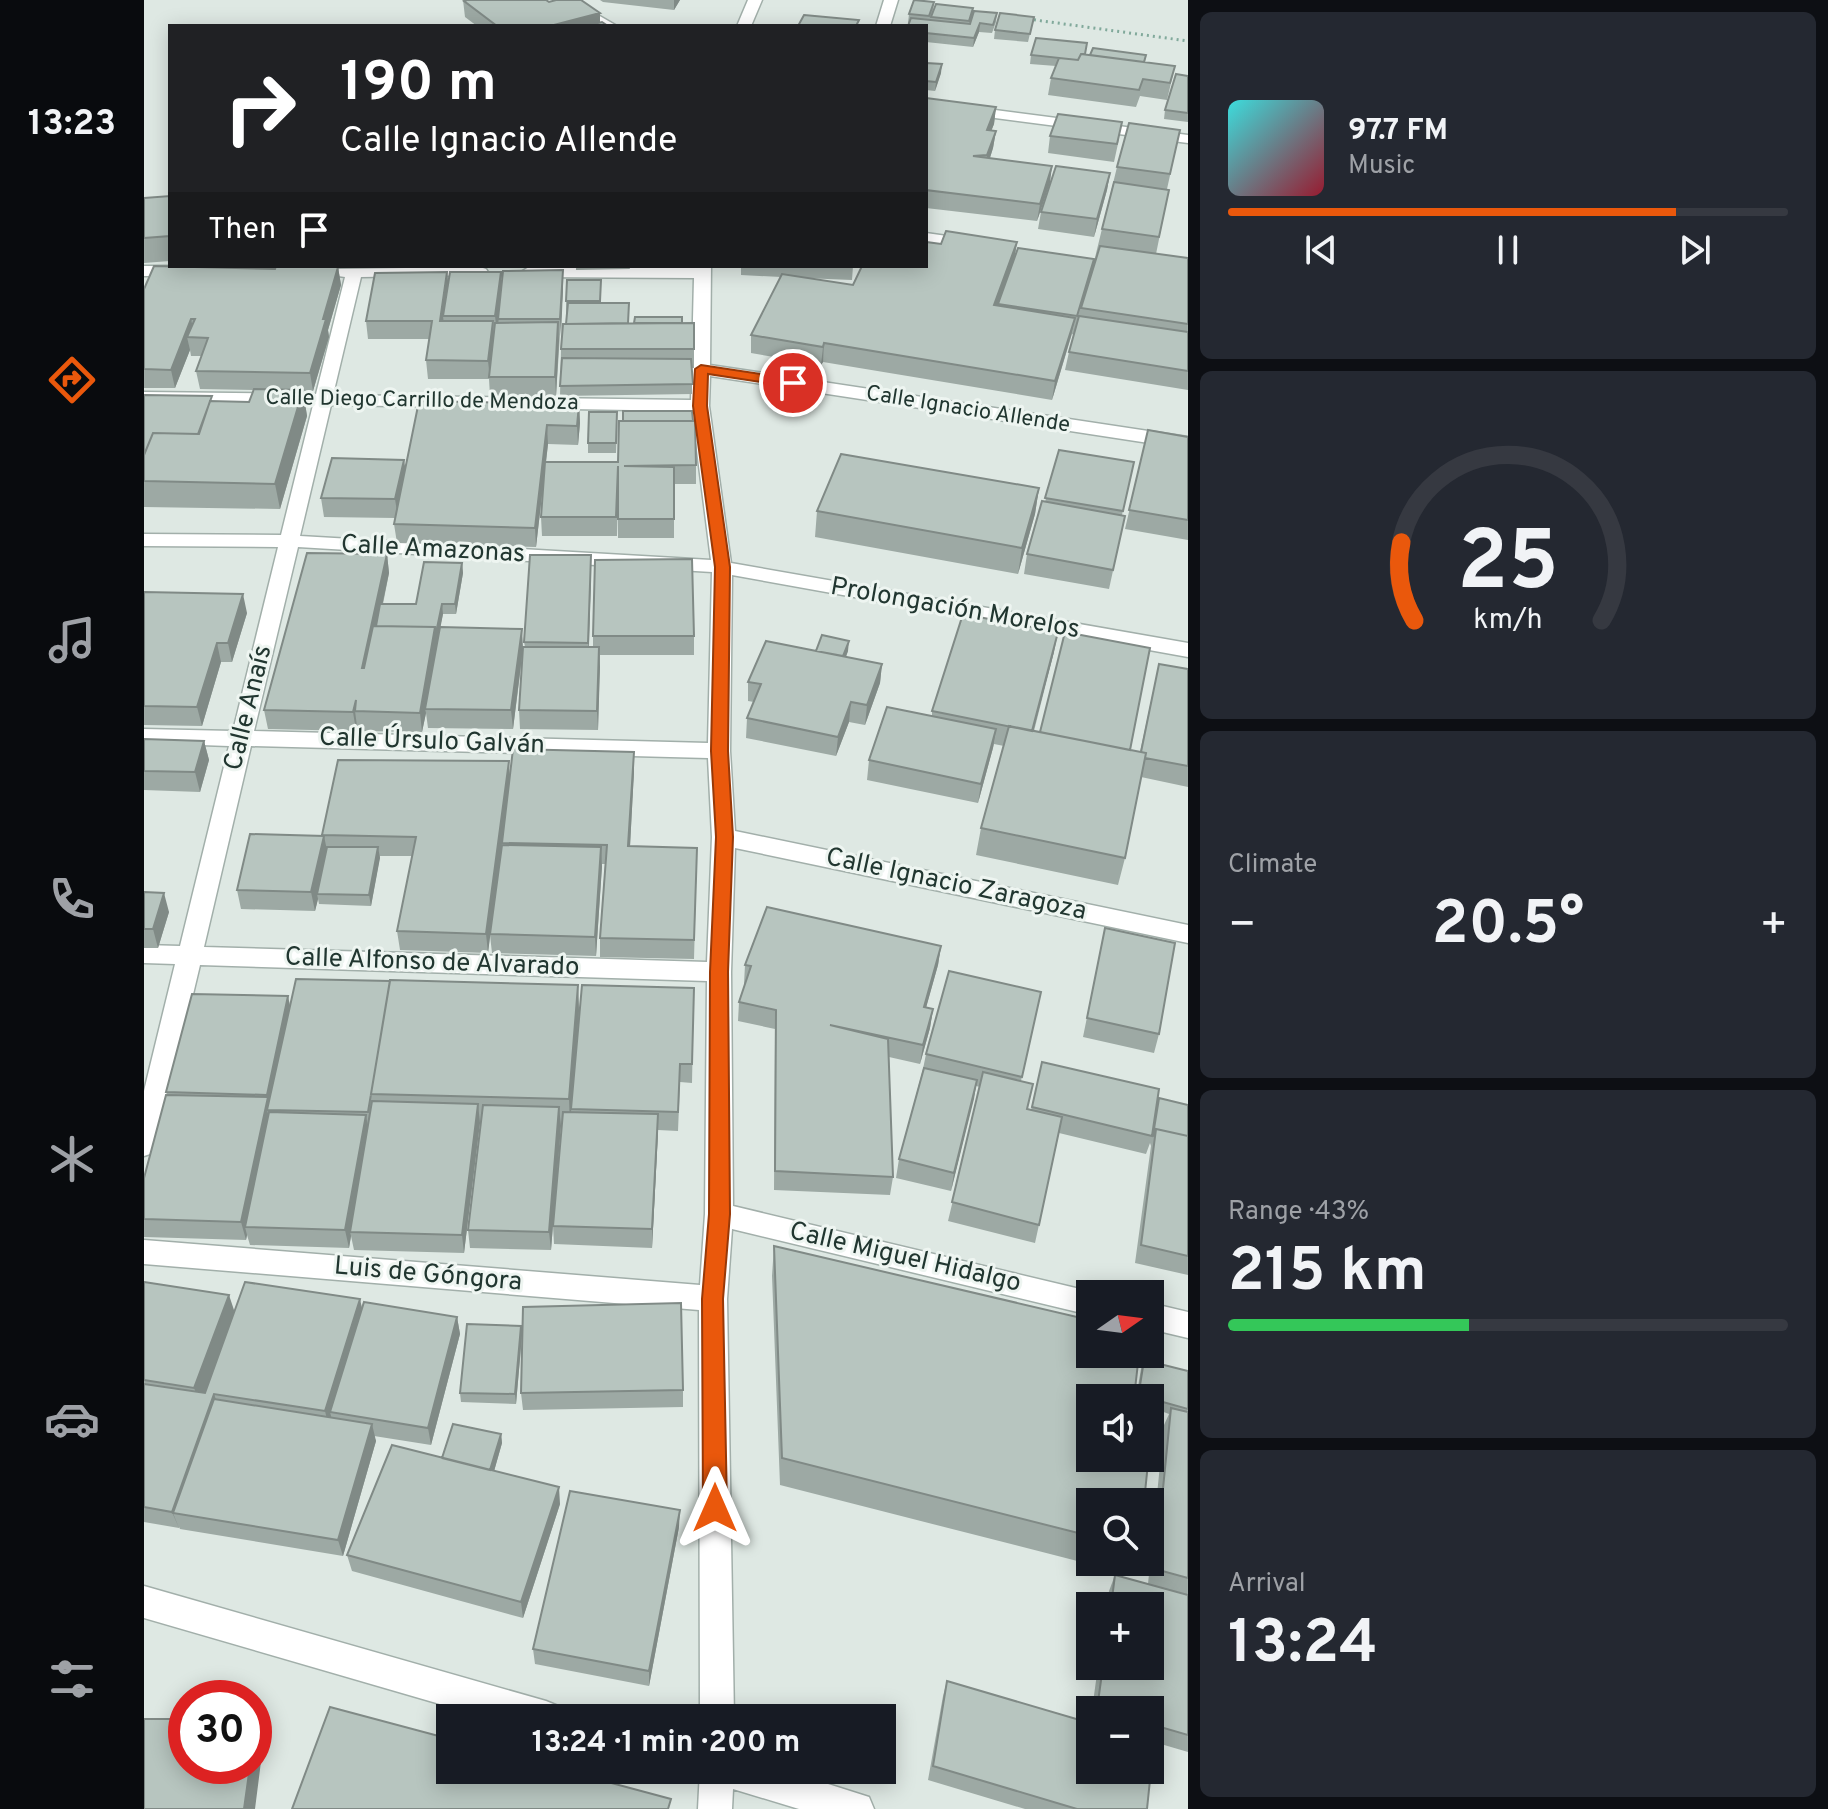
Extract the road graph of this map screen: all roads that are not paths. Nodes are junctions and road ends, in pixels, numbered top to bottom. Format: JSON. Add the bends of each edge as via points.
{"nodes":[{"id":1,"x":562,"y":0,"type":"edge"},
{"id":2,"x":755,"y":0,"type":"edge"},
{"id":3,"x":891,"y":0,"type":"edge"},
{"id":4,"x":606,"y":24,"type":"edge"},
{"id":5,"x":745,"y":24,"type":"edge"},
{"id":6,"x":884,"y":24,"type":"edge"},
{"id":7,"x":928,"y":105,"type":"edge"},
{"id":8,"x":1188,"y":139,"type":"edge"},
{"id":9,"x":928,"y":238,"type":"edge"},
{"id":10,"x":988,"y":247,"type":"edge"},
{"id":11,"x":703,"y":270,"type":"edge"},
{"id":12,"x":144,"y":271,"type":"edge"},
{"id":13,"x":204,"y":271,"type":"edge"},
{"id":14,"x":324,"y":271,"type":"edge"},
{"id":15,"x":354,"y":272,"type":"junction"},
{"id":16,"x":701,"y":369,"type":"junction"},
{"id":17,"x":144,"y":397,"type":"edge"},
{"id":18,"x":323,"y":399,"type":"junction"},
{"id":19,"x":700,"y":406,"type":"junction"},
{"id":20,"x":1188,"y":443,"type":"edge"},
{"id":21,"x":144,"y":540,"type":"edge"},
{"id":22,"x":289,"y":541,"type":"junction"},
{"id":23,"x":722,"y":567,"type":"junction"},
{"id":24,"x":1188,"y":650,"type":"edge"},
{"id":25,"x":144,"y":736,"type":"edge"},
{"id":26,"x":242,"y":737,"type":"junction"},
{"id":27,"x":719,"y":751,"type":"junction"},
{"id":28,"x":724,"y":837,"type":"junction"},
{"id":29,"x":1188,"y":934,"type":"edge"},
{"id":30,"x":144,"y":954,"type":"edge"},
{"id":31,"x":190,"y":955,"type":"junction"},
{"id":32,"x":719,"y":972,"type":"junction"},
{"id":33,"x":144,"y":1145,"type":"edge"},
{"id":34,"x":719,"y":1214,"type":"junction"},
{"id":35,"x":144,"y":1252,"type":"edge"},
{"id":36,"x":713,"y":1299,"type":"junction"},
{"id":37,"x":1076,"y":1299,"type":"edge"},
{"id":38,"x":1164,"y":1319,"type":"edge"},
{"id":39,"x":1188,"y":1325,"type":"edge"},
{"id":40,"x":144,"y":1602,"type":"edge"},
{"id":41,"x":497,"y":1704,"type":"edge"},
{"id":42,"x":717,"y":1704,"type":"edge"},
{"id":43,"x":716,"y":1784,"type":"edge"},
{"id":44,"x":774,"y":1784,"type":"edge"},
{"id":45,"x":715,"y":1809,"type":"edge"},
{"id":46,"x":857,"y":1809,"type":"edge"}],
"edges":[{"from":1,"to":4,"type":"street"},
{"from":2,"to":5,"type":"street"},
{"from":3,"to":6,"type":"street"},
{"from":7,"to":8,"type":"street"},
{"from":9,"to":10,"type":"street"},
{"from":11,"to":15,"type":"street"},
{"from":11,"to":16,"type":"street"},
{"from":12,"to":13,"type":"street"},
{"from":14,"to":15,"type":"street"},
{"from":15,"to":18,"type":"street","name":"Calle Anaís"},
{"from":16,"to":19,"type":"street"},
{"from":16,"to":20,"type":"street","name":"Calle Ignacio Allende"},
{"from":17,"to":18,"type":"street","name":"Calle Diego Carrillo de Mendoza"},
{"from":18,"to":19,"type":"street","name":"Calle Diego Carrillo de Mendoza"},
{"from":18,"to":22,"type":"street","name":"Calle Anaís"},
{"from":19,"to":23,"type":"street"},
{"from":21,"to":22,"type":"street","name":"Calle Amazonas"},
{"from":22,"to":23,"type":"street","name":"Calle Amazonas"},
{"from":22,"to":26,"type":"street","name":"Calle Anaís"},
{"from":23,"to":24,"type":"street","name":"Prolongación Morelos"},
{"from":23,"to":27,"type":"street"},
{"from":25,"to":26,"type":"street","name":"Calle Úrsulo Galván"},
{"from":26,"to":27,"type":"street","name":"Calle Úrsulo Galván"},
{"from":26,"to":31,"type":"street","name":"Calle Anaís"},
{"from":27,"to":28,"type":"street"},
{"from":28,"to":29,"type":"street","name":"Calle Ignacio Zaragoza"},
{"from":28,"to":32,"type":"street"},
{"from":30,"to":31,"type":"street","name":"Calle Alfonso de Alvarado"},
{"from":31,"to":32,"type":"street","name":"Calle Alfonso de Alvarado"},
{"from":31,"to":33,"type":"street","name":"Calle Anaís"},
{"from":32,"to":34,"type":"street"},
{"from":34,"to":36,"type":"street"},
{"from":34,"to":37,"type":"street","name":"Calle Miguel Hidalgo"},
{"from":35,"to":36,"type":"street","name":"Luis de Góngora"},
{"from":36,"to":42,"type":"street"},
{"from":38,"to":39,"type":"street"},
{"from":40,"to":41,"type":"street"},
{"from":43,"to":45,"type":"street"},
{"from":44,"to":46,"type":"street"}]}
